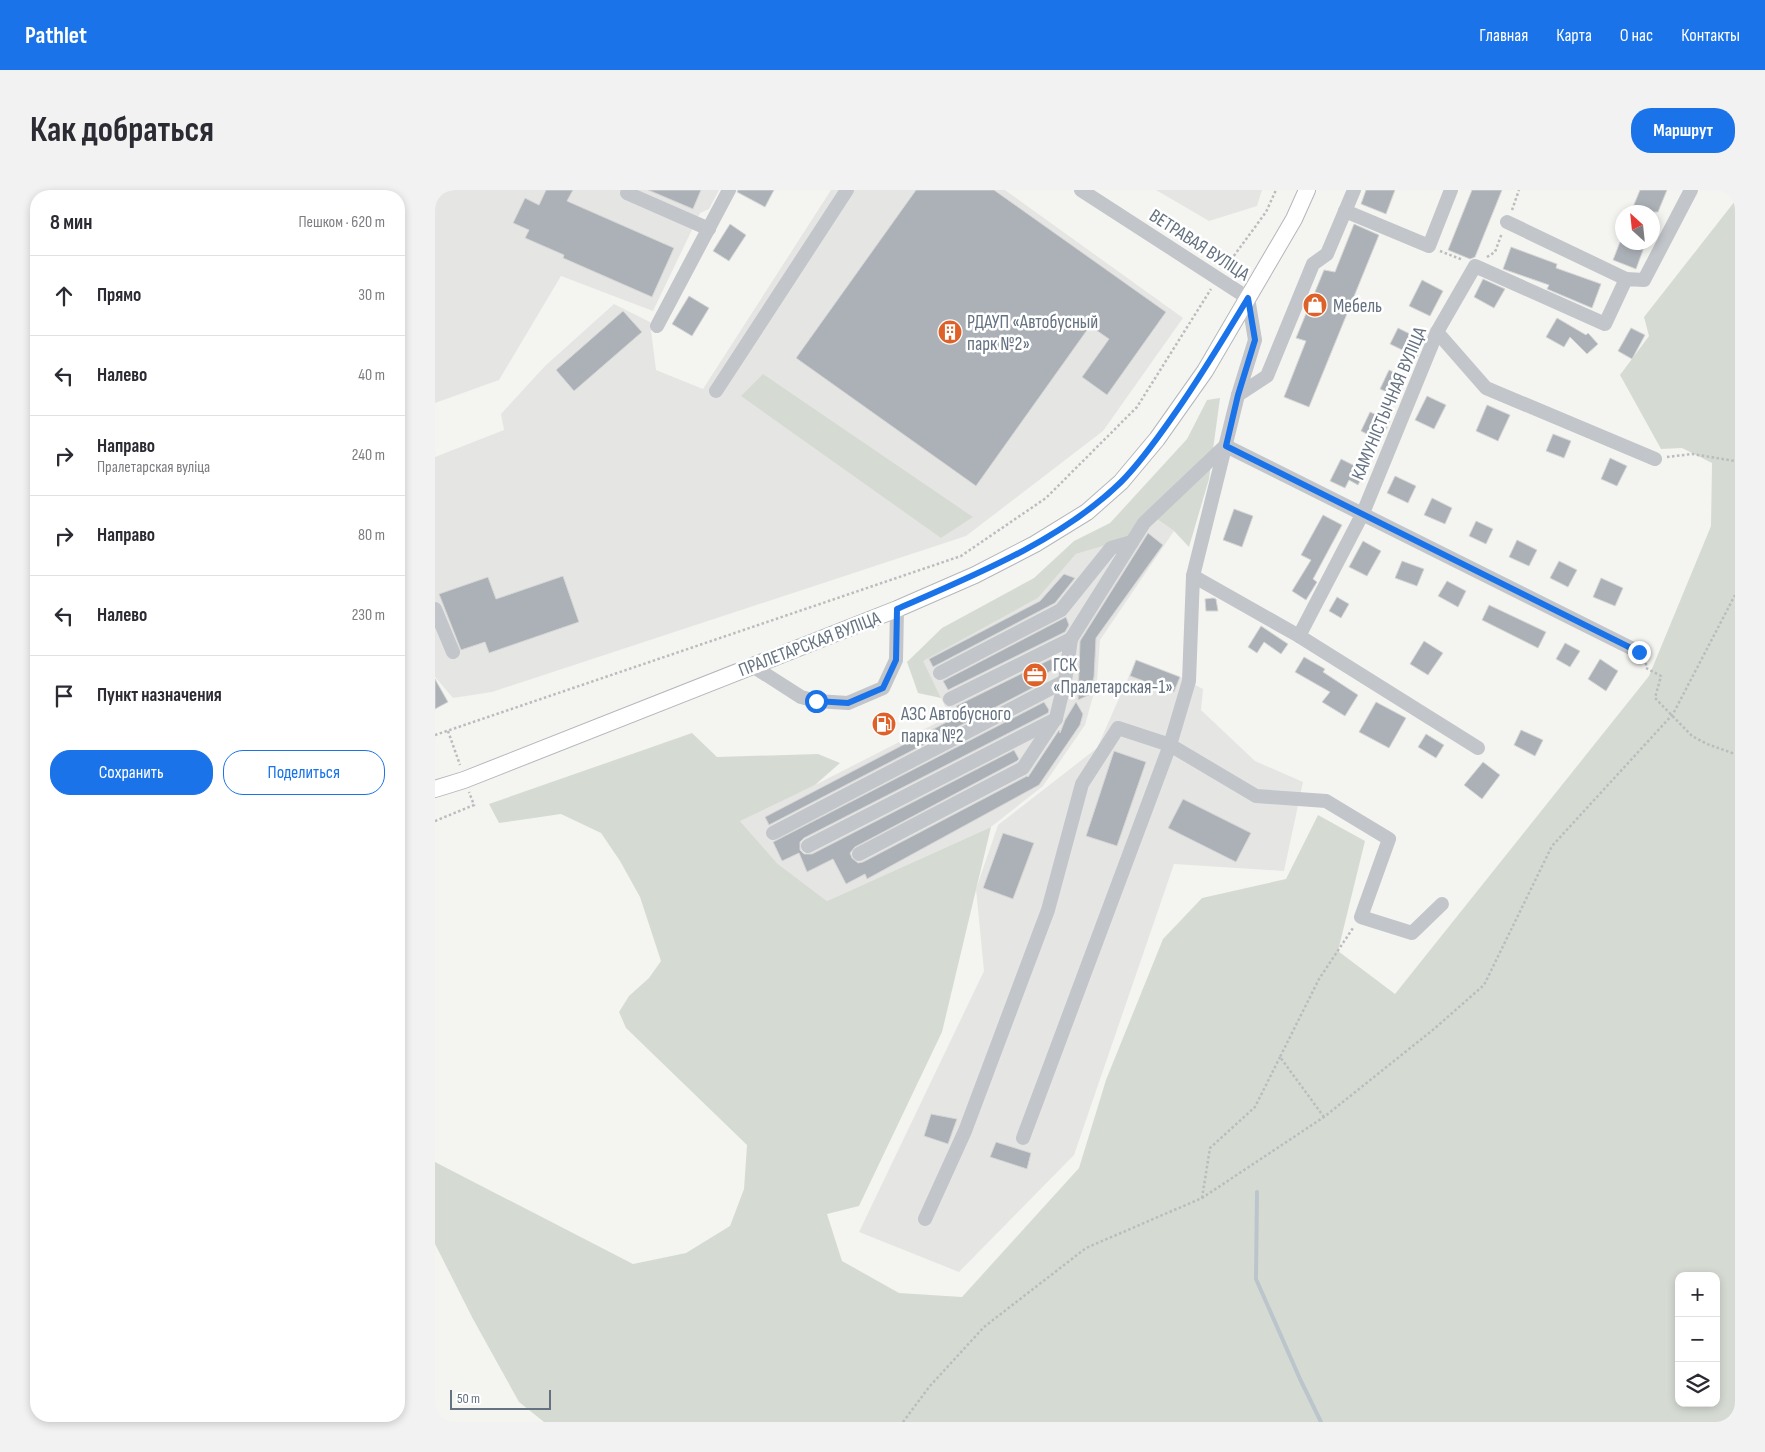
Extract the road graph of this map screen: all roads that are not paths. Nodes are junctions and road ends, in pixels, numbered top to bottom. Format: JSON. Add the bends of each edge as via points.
{"nodes":[{"id":1,"x":729,"y":190,"type":"edge"},
{"id":2,"x":847,"y":190,"type":"edge"},
{"id":3,"x":1081,"y":190,"type":"edge"},
{"id":4,"x":1307,"y":190,"type":"edge"},
{"id":5,"x":1354,"y":190,"type":"edge"},
{"id":6,"x":1451,"y":190,"type":"edge"},
{"id":7,"x":1691,"y":190,"type":"edge"},
{"id":8,"x":627,"y":193,"type":"dead end"},
{"id":9,"x":1345,"y":211,"type":"junction"},
{"id":10,"x":1507,"y":222,"type":"dead end"},
{"id":11,"x":709,"y":229,"type":"junction"},
{"id":12,"x":1626,"y":279,"type":"junction"},
{"id":13,"x":1248,"y":298,"type":"junction"},
{"id":14,"x":657,"y":326,"type":"dead end"},
{"id":15,"x":1437,"y":332,"type":"junction"},
{"id":16,"x":715,"y":391,"type":"dead end"},
{"id":17,"x":1238,"y":395,"type":"junction"},
{"id":18,"x":1226,"y":446,"type":"junction"},
{"id":19,"x":1655,"y":459,"type":"road end"},
{"id":20,"x":1363,"y":513,"type":"junction"},
{"id":21,"x":1132,"y":542,"type":"junction"},
{"id":22,"x":1193,"y":576,"type":"junction"},
{"id":23,"x":435,"y":609,"type":"edge"},
{"id":24,"x":897,"y":609,"type":"junction"},
{"id":25,"x":1299,"y":636,"type":"junction"},
{"id":26,"x":1071,"y":639,"type":"junction"},
{"id":27,"x":453,"y":652,"type":"dead end"},
{"id":28,"x":1639,"y":652,"type":"road end"},
{"id":29,"x":751,"y":665,"type":"junction"},
{"id":30,"x":940,"y":673,"type":"dead end"},
{"id":31,"x":1065,"y":681,"type":"junction"},
{"id":32,"x":950,"y":699,"type":"dead end"},
{"id":33,"x":1056,"y":718,"type":"junction"},
{"id":34,"x":1170,"y":745,"type":"junction"},
{"id":35,"x":1478,"y":748,"type":"dead end"},
{"id":36,"x":465,"y":780,"type":"junction"},
{"id":37,"x":435,"y":781,"type":"edge"},
{"id":38,"x":435,"y":789,"type":"edge"},
{"id":39,"x":435,"y":796,"type":"edge"},
{"id":40,"x":773,"y":833,"type":"dead end"},
{"id":41,"x":808,"y":846,"type":"dead end"},
{"id":42,"x":859,"y":854,"type":"dead end"},
{"id":43,"x":1442,"y":904,"type":"dead end"},
{"id":44,"x":1023,"y":1138,"type":"dead end"},
{"id":45,"x":925,"y":1220,"type":"dead end"}],
"edges":[{"from":1,"to":11,"type":"street"},
{"from":2,"to":16,"type":"street"},
{"from":3,"to":13,"type":"street","name":"ВЕТРАВАЯ ВУЛІЦА"},
{"from":4,"to":13,"type":"main road","name":"ПРАЛЕТАРСКАЯ ВУЛІЦА"},
{"from":5,"to":9,"type":"street"},
{"from":6,"to":9,"type":"street","via":[[1429,246]]},
{"from":7,"to":12,"type":"street","via":[[1645,280]]},
{"from":8,"to":11,"type":"street"},
{"from":9,"to":17,"type":"street","via":[[1327,254],[1313,264],[1267,376]]},
{"from":10,"to":12,"type":"street"},
{"from":11,"to":14,"type":"street"},
{"from":12,"to":15,"type":"street","name":"КАМУНІСТЫЧНАЯ ВУЛІЦА","via":[[1605,324],[1475,266]]},
{"from":13,"to":17,"type":"street","via":[[1255,340]]},
{"from":13,"to":24,"type":"main road","name":"ПРАЛЕТАРСКАЯ ВУЛІЦА","via":[[1205,371],[1121,482],[1087,512],[1035,544]]},
{"from":15,"to":19,"type":"street","via":[[1486,388]]},
{"from":15,"to":20,"type":"street","name":"КАМУНІСТЫЧНАЯ ВУЛІЦА"},
{"from":17,"to":18,"type":"street"},
{"from":18,"to":20,"type":"street"},
{"from":18,"to":21,"type":"street","via":[[1144,523]]},
{"from":18,"to":22,"type":"street"},
{"from":20,"to":25,"type":"street","name":"КАМУНІСТЫЧНАЯ ВУЛІЦА"},
{"from":20,"to":28,"type":"street"},
{"from":21,"to":26,"type":"street"},
{"from":21,"to":30,"type":"street","via":[[1111,548],[1061,610]]},
{"from":22,"to":25,"type":"street"},
{"from":22,"to":34,"type":"street","via":[[1189,680]]},
{"from":23,"to":27,"type":"street"},
{"from":24,"to":29,"type":"main road","name":"ПРАЛЕТАРСКАЯ ВУЛІЦА"},
{"from":24,"to":29,"type":"street","via":[[896,660],[883,688],[848,703],[801,697]]},
{"from":25,"to":35,"type":"street"},
{"from":26,"to":31,"type":"street"},
{"from":26,"to":32,"type":"street"},
{"from":29,"to":36,"type":"main road","name":"ПРАЛЕТАРСКАЯ ВУЛІЦА"},
{"from":31,"to":33,"type":"street"},
{"from":31,"to":40,"type":"street"},
{"from":33,"to":41,"type":"street"},
{"from":33,"to":42,"type":"street","via":[[1023,768]]},
{"from":34,"to":43,"type":"street","via":[[1256,796],[1326,801],[1389,839],[1361,917],[1412,933]]},
{"from":34,"to":44,"type":"street"},
{"from":34,"to":45,"type":"street","via":[[1117,728],[1081,784],[1048,910],[965,1131]]},
{"from":36,"to":37,"type":"main road"},
{"from":36,"to":38,"type":"main road","name":"ПРАЛЕТАРСКАЯ ВУЛІЦА"},
{"from":36,"to":39,"type":"main road","name":"ПРАЛЕТАРСКАЯ ВУЛІЦА"}]}
